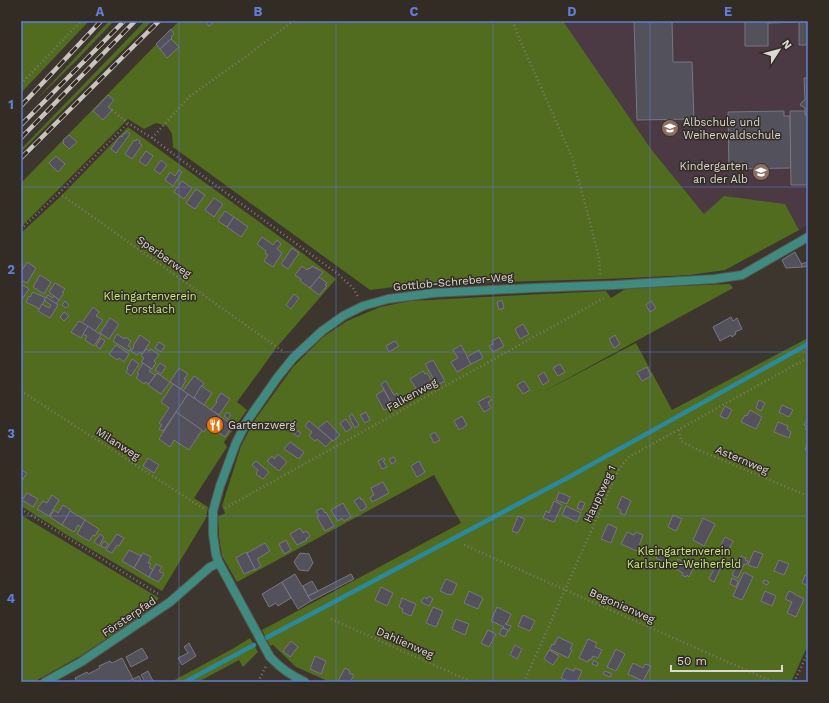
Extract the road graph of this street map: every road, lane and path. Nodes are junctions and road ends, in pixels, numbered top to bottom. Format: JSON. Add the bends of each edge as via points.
{"nodes":[{"id":1,"x":81,"y":21,"type":"edge"},
{"id":2,"x":293,"y":21,"type":"edge"},
{"id":3,"x":513,"y":21,"type":"edge"},
{"id":4,"x":21,"y":84,"type":"edge"},
{"id":5,"x":112,"y":110,"type":"dead end"},
{"id":6,"x":128,"y":123,"type":"junction"},
{"id":7,"x":152,"y":138,"type":"junction"},
{"id":8,"x":60,"y":194,"type":"junction"},
{"id":9,"x":21,"y":229,"type":"edge"},
{"id":10,"x":808,"y":237,"type":"edge"},
{"id":11,"x":601,"y":285,"type":"junction"},
{"id":12,"x":609,"y":295,"type":"dead end"},
{"id":13,"x":363,"y":306,"type":"junction"},
{"id":14,"x":277,"y":347,"type":"dead end"},
{"id":15,"x":808,"y":359,"type":"edge"},
{"id":16,"x":21,"y":391,"type":"edge"},
{"id":17,"x":678,"y":430,"type":"junction"},
{"id":18,"x":808,"y":496,"type":"edge"},
{"id":19,"x":21,"y":509,"type":"edge"},
{"id":20,"x":223,"y":510,"type":"dead end"},
{"id":21,"x":207,"y":511,"type":"dead end"},
{"id":22,"x":464,"y":545,"type":"dead end"},
{"id":23,"x":219,"y":563,"type":"junction"},
{"id":24,"x":565,"y":590,"type":"junction"},
{"id":25,"x":170,"y":602,"type":"junction"},
{"id":26,"x":331,"y":619,"type":"dead end"},
{"id":27,"x":808,"y":653,"type":"edge"},
{"id":28,"x":270,"y":657,"type":"junction"},
{"id":29,"x":45,"y":682,"type":"edge"},
{"id":30,"x":258,"y":682,"type":"edge"},
{"id":31,"x":305,"y":682,"type":"edge"},
{"id":32,"x":472,"y":682,"type":"edge"},
{"id":33,"x":524,"y":682,"type":"edge"},
{"id":34,"x":773,"y":682,"type":"edge"},
{"id":35,"x":794,"y":682,"type":"edge"}],
"edges":[{"from":1,"to":4,"type":"path"},
{"from":2,"to":7,"type":"path","via":[[189,97]]},
{"from":3,"to":11,"type":"path","via":[[572,157],[600,258]]},
{"from":5,"to":6,"type":"path"},
{"from":6,"to":7,"type":"path"},
{"from":6,"to":8,"type":"path"},
{"from":7,"to":13,"type":"path","via":[[338,274],[353,288]]},
{"from":8,"to":9,"type":"path"},
{"from":8,"to":14,"type":"path","name":"Sperberweg"},
{"from":10,"to":11,"type":"lane","name":"Gottlob-Schreber-Weg","via":[[742,275],[714,279]]},
{"from":11,"to":13,"type":"lane","name":"Gottlob-Schreber-Weg","via":[[433,293],[388,299]]},
{"from":12,"to":20,"type":"path","name":"Falkenweg"},
{"from":13,"to":23,"type":"lane","name":"Gottlob-Schreber-Weg","via":[[322,331],[293,358],[247,421],[220,486],[214,511],[213,534]]},
{"from":15,"to":17,"type":"path","name":"Hauptweg 1"},
{"from":16,"to":21,"type":"path","name":"Milanweg"},
{"from":17,"to":18,"type":"path","name":"Asternweg","via":[[681,441],[696,449]]},
{"from":17,"to":24,"type":"path","name":"Hauptweg 1","via":[[629,457],[622,465]]},
{"from":19,"to":25,"type":"path"},
{"from":22,"to":24,"type":"path","name":"Begonienweg"},
{"from":23,"to":25,"type":"lane","name":"Försterpfad","via":[[210,567]]},
{"from":23,"to":28,"type":"lane","name":"Gottlob-Schreber-Weg"},
{"from":24,"to":33,"type":"path","name":"Hauptweg 1"},
{"from":24,"to":34,"type":"path","name":"Begonienweg"},
{"from":25,"to":29,"type":"lane","name":"Försterpfad","via":[[81,662]]},
{"from":26,"to":32,"type":"path","name":"Dahlienweg"},
{"from":27,"to":35,"type":"path"},
{"from":28,"to":30,"type":"path"},
{"from":28,"to":31,"type":"lane","name":"Gottlob-Schreber-Weg","via":[[292,676]]}]}
